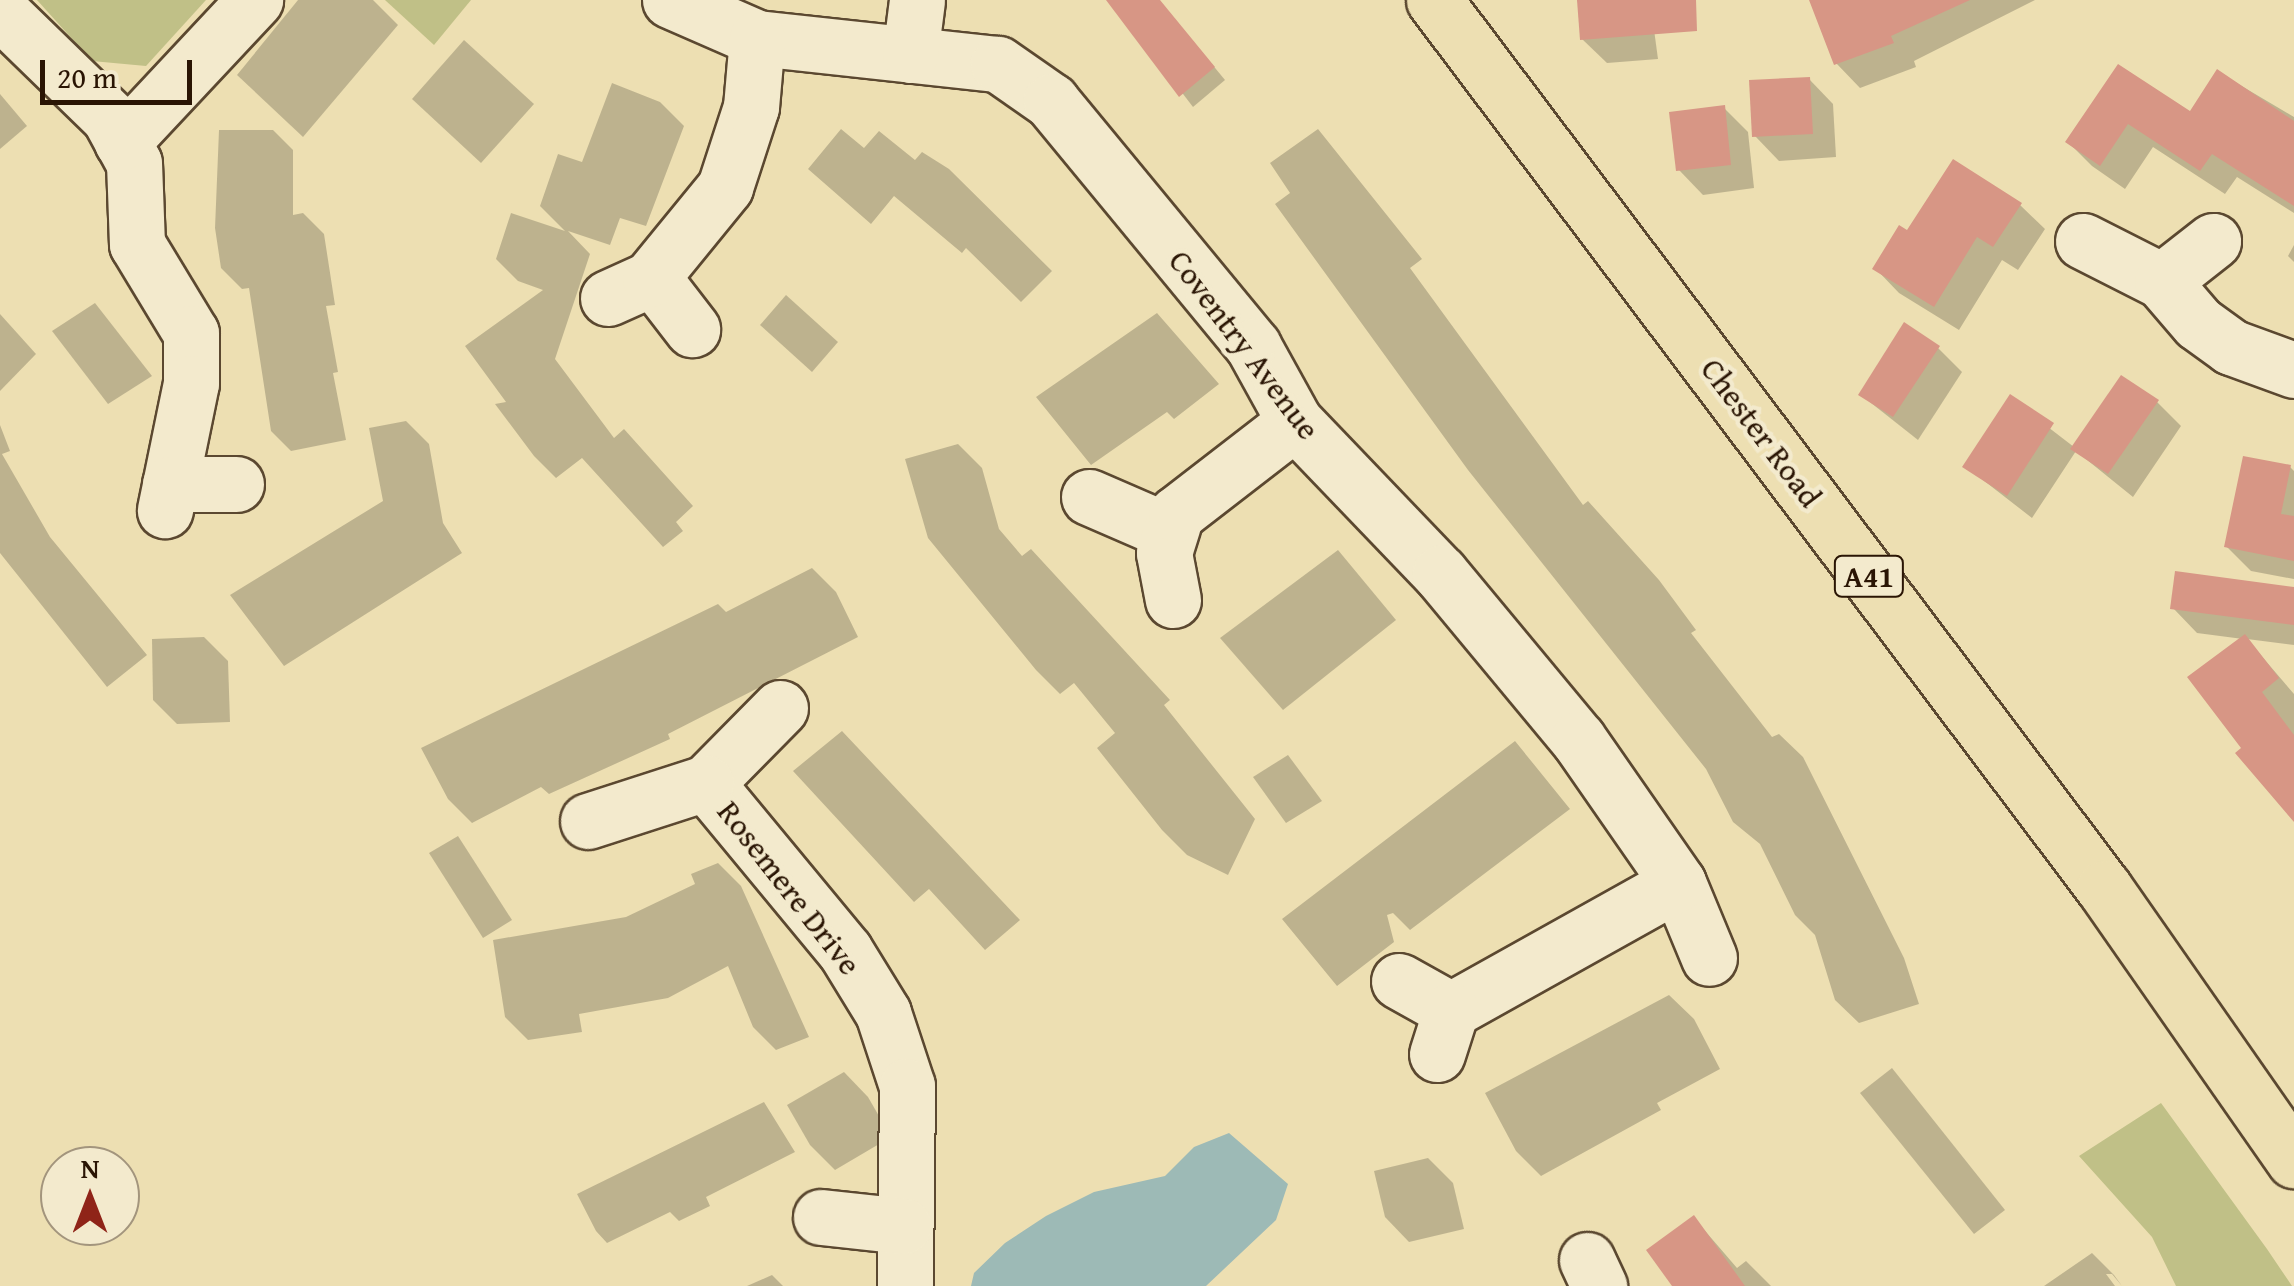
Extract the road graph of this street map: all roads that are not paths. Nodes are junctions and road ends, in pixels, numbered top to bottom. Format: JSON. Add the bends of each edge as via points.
{"nodes":[{"id":1,"x":255,"y":0,"type":"edge"},
{"id":2,"x":670,"y":0,"type":"edge"},
{"id":3,"x":917,"y":0,"type":"edge"},
{"id":4,"x":1434,"y":0,"type":"edge"},
{"id":5,"x":0,"y":10,"type":"edge"},
{"id":6,"x":757,"y":38,"type":"junction"},
{"id":7,"x":910,"y":54,"type":"junction"},
{"id":8,"x":122,"y":142,"type":"junction"},
{"id":9,"x":2084,"y":242,"type":"dead end"},
{"id":10,"x":2213,"y":242,"type":"dead end"},
{"id":11,"x":2162,"y":281,"type":"junction"},
{"id":12,"x":692,"y":329,"type":"dead end"},
{"id":13,"x":2294,"y":370,"type":"edge"},
{"id":14,"x":1295,"y":422,"type":"junction"},
{"id":15,"x":236,"y":484,"type":"dead end"},
{"id":16,"x":1089,"y":498,"type":"dead end"},
{"id":17,"x":1170,"y":532,"type":"junction"},
{"id":18,"x":1174,"y":600,"type":"dead end"},
{"id":19,"x":780,"y":708,"type":"dead end"},
{"id":20,"x":706,"y":784,"type":"junction"},
{"id":21,"x":588,"y":821,"type":"dead end"},
{"id":22,"x":1678,"y":883,"type":"junction"},
{"id":23,"x":1709,"y":958,"type":"dead end"},
{"id":24,"x":1399,"y":980,"type":"dead end"},
{"id":25,"x":2294,"y":1160,"type":"edge"},
{"id":26,"x":821,"y":1217,"type":"dead end"},
{"id":27,"x":904,"y":1226,"type":"junction"},
{"id":28,"x":905,"y":1286,"type":"edge"}],
"edges":[{"from":1,"to":8,"type":"street"},
{"from":2,"to":6,"type":"street","name":"Coventry Avenue"},
{"from":3,"to":7,"type":"street"},
{"from":4,"to":25,"type":"main road","name":"Chester Road","number":"A41","via":[[2104,888]]},
{"from":5,"to":8,"type":"street","via":[[109,117]]},
{"from":6,"to":7,"type":"street","name":"Coventry Avenue"},
{"from":6,"to":12,"type":"street","via":[[750,108],[724,187],[630,288]]},
{"from":7,"to":14,"type":"street","name":"Coventry Avenue","via":[[998,64],[1050,102],[1253,346]]},
{"from":8,"to":15,"type":"street","via":[[134,163],[138,244],[191,333],[191,383],[167,497]]},
{"from":9,"to":11,"type":"street"},
{"from":10,"to":11,"type":"street"},
{"from":11,"to":13,"type":"street","via":[[2231,347]]},
{"from":14,"to":17,"type":"street","via":[[1176,514]]},
{"from":14,"to":22,"type":"street","name":"Coventry Avenue","via":[[1440,572],[1578,739]]},
{"from":16,"to":17,"type":"street"},
{"from":17,"to":18,"type":"street","via":[[1164,553]]},
{"from":19,"to":20,"type":"street","name":"Rosemere Drive"},
{"from":20,"to":21,"type":"street","name":"Rosemere Drive"},
{"from":20,"to":27,"type":"street","name":"Rosemere Drive","via":[[845,951],[883,1013],[907,1086]]},
{"from":22,"to":23,"type":"street","name":"Coventry Avenue"},
{"from":22,"to":24,"type":"street","via":[[1444,1032]]},
{"from":26,"to":27,"type":"street"},
{"from":27,"to":28,"type":"street","name":"Rosemere Drive"}]}
